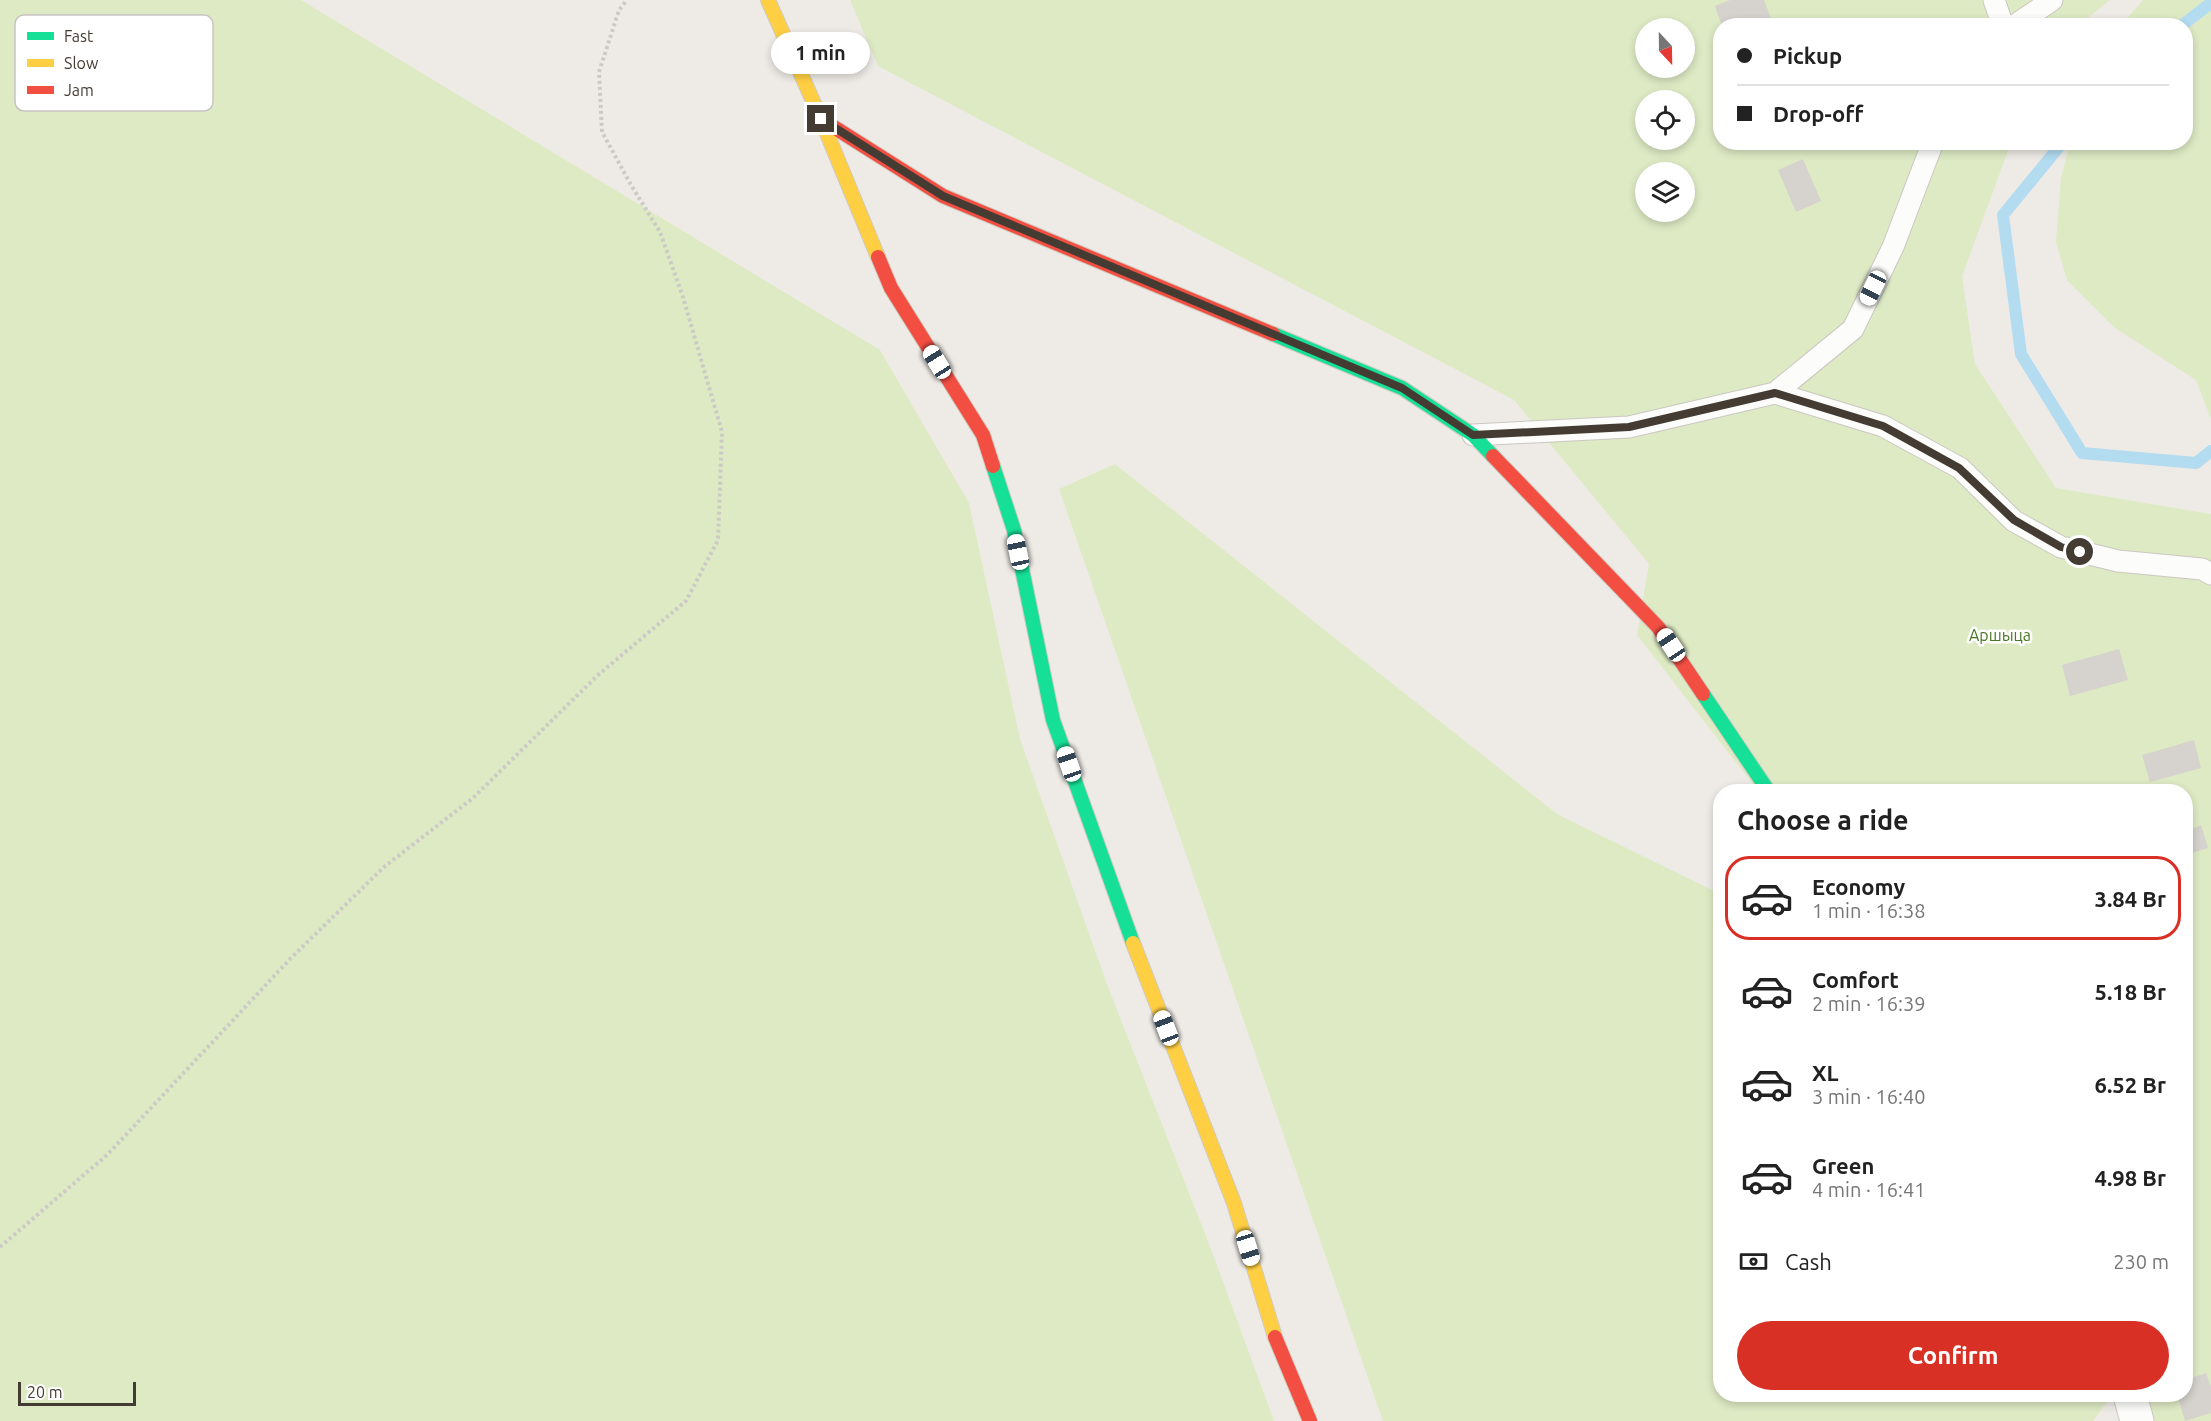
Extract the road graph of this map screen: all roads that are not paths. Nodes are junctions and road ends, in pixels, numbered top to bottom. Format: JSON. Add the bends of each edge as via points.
{"nodes":[{"id":1,"x":768,"y":0,"type":"edge"},
{"id":2,"x":1994,"y":0,"type":"edge"},
{"id":3,"x":2052,"y":0,"type":"edge"},
{"id":4,"x":2000,"y":18,"type":"edge"},
{"id":5,"x":2026,"y":18,"type":"edge"},
{"id":6,"x":821,"y":119,"type":"junction"},
{"id":7,"x":1930,"y":150,"type":"edge"},
{"id":8,"x":1775,"y":393,"type":"junction"},
{"id":9,"x":1473,"y":435,"type":"junction"},
{"id":10,"x":2211,"y":574,"type":"edge"},
{"id":11,"x":1764,"y":784,"type":"edge"},
{"id":12,"x":2132,"y":1402,"type":"edge"},
{"id":13,"x":1310,"y":1421,"type":"edge"},
{"id":14,"x":2137,"y":1421,"type":"edge"}],
"edges":[{"from":1,"to":6,"type":"street"},
{"from":2,"to":4,"type":"lane"},
{"from":3,"to":5,"type":"lane"},
{"from":6,"to":9,"type":"street","via":[[943,196],[1402,388]]},
{"from":6,"to":13,"type":"street","via":[[891,288],[983,435],[1014,531],[1053,720],[1115,896],[1234,1203],[1276,1340]]},
{"from":7,"to":8,"type":"lane","via":[[1893,247],[1853,329]]},
{"from":8,"to":9,"type":"lane","via":[[1629,427]]},
{"from":8,"to":10,"type":"lane","via":[[1883,426],[1959,468],[2014,520],[2061,547],[2118,561],[2202,569]]},
{"from":9,"to":11,"type":"street","via":[[1658,627]]},
{"from":12,"to":14,"type":"street"}]}
